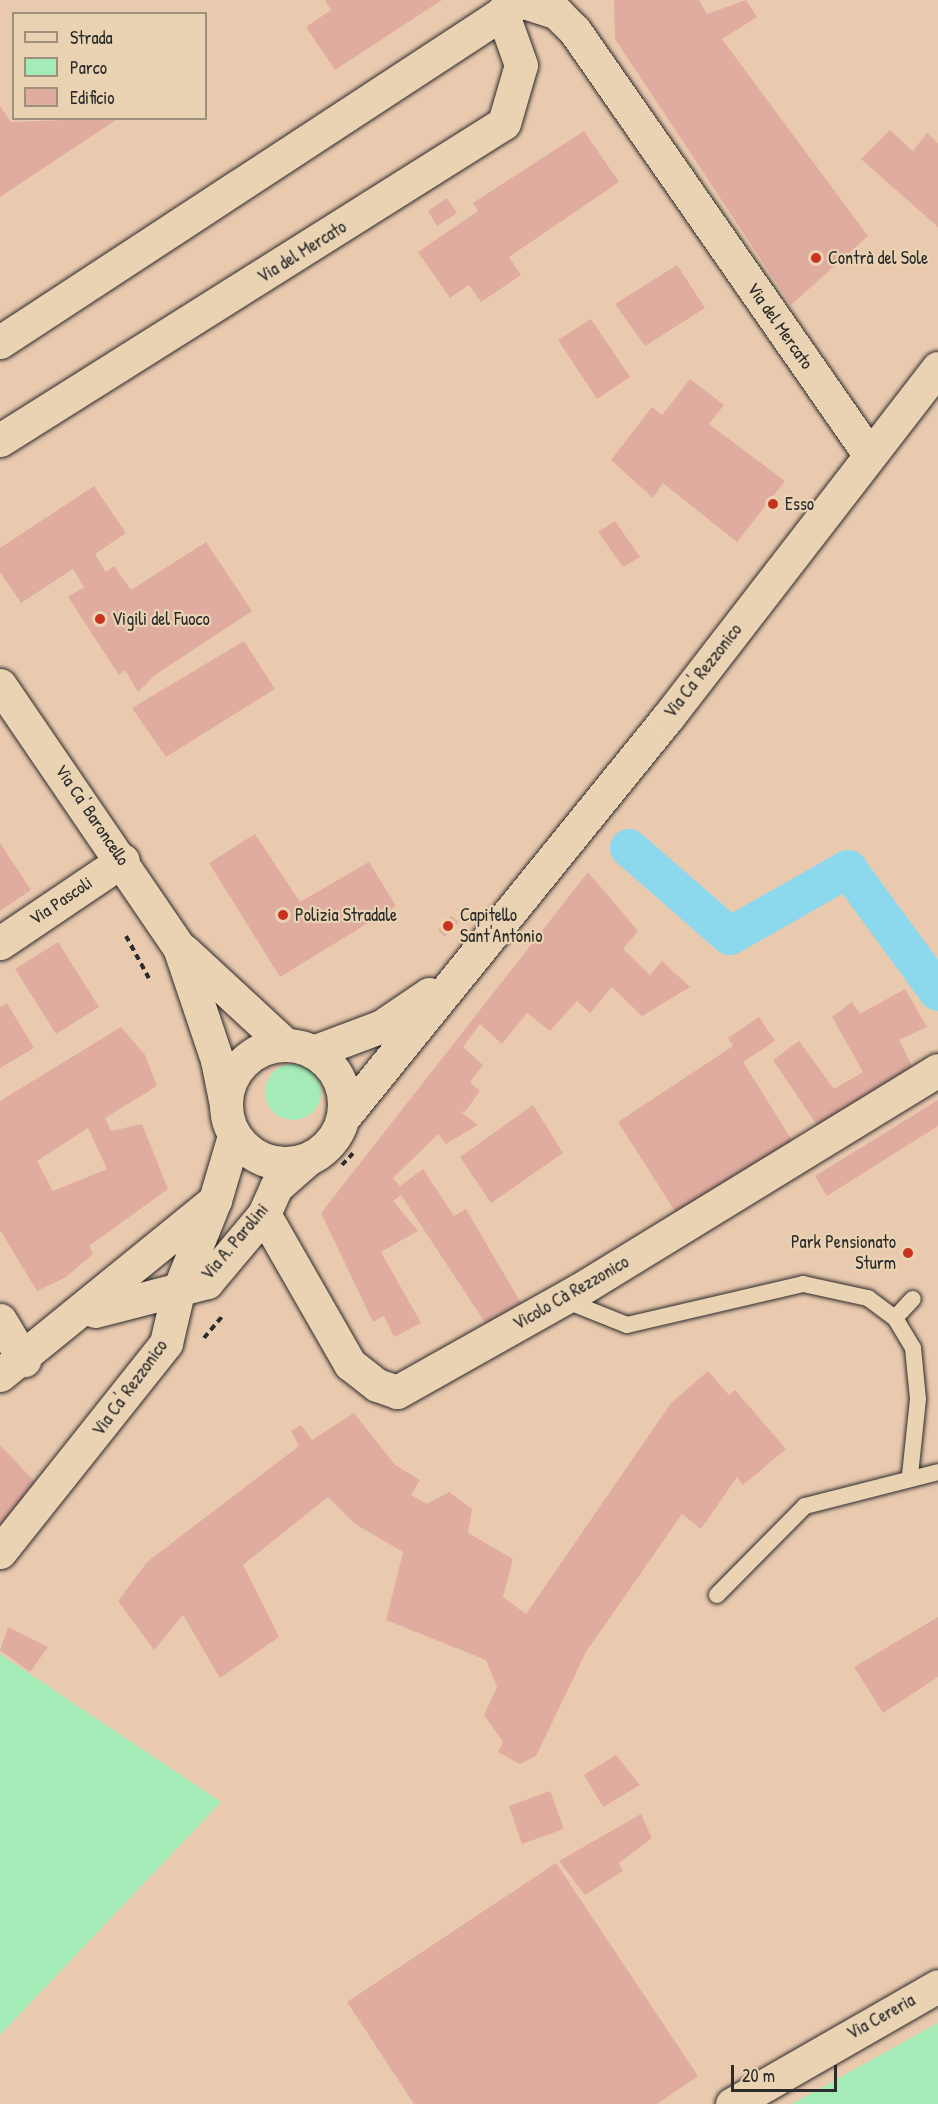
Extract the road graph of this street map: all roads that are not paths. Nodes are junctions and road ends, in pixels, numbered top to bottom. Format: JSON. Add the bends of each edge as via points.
{"nodes":[{"id":1,"x":502,"y":12,"type":"junction"},
{"id":2,"x":0,"y":342,"type":"edge"},
{"id":3,"x":938,"y":368,"type":"edge"},
{"id":4,"x":0,"y":441,"type":"edge"},
{"id":5,"x":869,"y":454,"type":"junction"},
{"id":6,"x":0,"y":686,"type":"edge"},
{"id":7,"x":123,"y":860,"type":"junction"},
{"id":8,"x":0,"y":943,"type":"edge"},
{"id":9,"x":179,"y":946,"type":"junction"},
{"id":10,"x":462,"y":970,"type":"junction"},
{"id":11,"x":299,"y":1048,"type":"junction"},
{"id":12,"x":938,"y":1070,"type":"edge"},
{"id":13,"x":226,"y":1105,"type":"junction"},
{"id":14,"x":343,"y":1118,"type":"junction"},
{"id":15,"x":234,"y":1136,"type":"junction"},
{"id":16,"x":308,"y":1159,"type":"junction"},
{"id":17,"x":215,"y":1200,"type":"junction"},
{"id":18,"x":264,"y":1214,"type":"junction"},
{"id":19,"x":178,"y":1292,"type":"junction"},
{"id":20,"x":562,"y":1299,"type":"junction"},
{"id":21,"x":913,"y":1299,"type":"dead end"},
{"id":22,"x":76,"y":1317,"type":"junction"},
{"id":23,"x":895,"y":1318,"type":"junction"},
{"id":24,"x":0,"y":1320,"type":"edge"},
{"id":25,"x":12,"y":1368,"type":"edge"},
{"id":26,"x":938,"y":1472,"type":"edge"},
{"id":27,"x":910,"y":1475,"type":"junction"},
{"id":28,"x":0,"y":1552,"type":"edge"},
{"id":29,"x":717,"y":1595,"type":"dead end"},
{"id":30,"x":938,"y":1986,"type":"edge"},
{"id":31,"x":732,"y":2104,"type":"edge"}],
"edges":[{"from":1,"to":2,"type":"street","name":"Via del Mercato"},
{"from":1,"to":4,"type":"street","name":"Via del Mercato","via":[[521,65],[504,123]]},
{"from":1,"to":5,"type":"street","name":"Via del Mercato","via":[[521,2],[542,6],[574,31]]},
{"from":3,"to":5,"type":"street","name":"Via Ca' Rezzonico"},
{"from":5,"to":10,"type":"street","name":"Via Ca' Rezzonico","via":[[668,717]]},
{"from":6,"to":7,"type":"street","name":"Via Ca' Baroncello"},
{"from":7,"to":8,"type":"street","name":"Via Pascoli"},
{"from":7,"to":9,"type":"street","name":"Via Ca' Baroncello"},
{"from":9,"to":11,"type":"street","name":"Via Ca' Baroncello"},
{"from":9,"to":13,"type":"street","name":"Via Ca' Baroncello","via":[[217,1060]]},
{"from":10,"to":11,"type":"street","name":"Via Ca' Rezzonico","via":[[395,1020]]},
{"from":10,"to":14,"type":"street","name":"Via Ca' Rezzonico"},
{"from":11,"to":13,"type":"street","name":"Via Ca' Rezzonico","via":[[249,1056],[228,1086]]},
{"from":11,"to":14,"type":"street","via":[[339,1080]]},
{"from":12,"to":20,"type":"street","name":"Vicolo Cà Rezzonico"},
{"from":13,"to":15,"type":"street"},
{"from":14,"to":16,"type":"street","name":"Via Ca' Rezzonico","via":[[336,1135]]},
{"from":15,"to":16,"type":"street","via":[[271,1162]]},
{"from":15,"to":17,"type":"street"},
{"from":16,"to":18,"type":"street","name":"Via A. Parolini","via":[[276,1187]]},
{"from":17,"to":19,"type":"street","name":"Via Ca' Rezzonico"},
{"from":17,"to":22,"type":"street","name":"Via A. Parolini"},
{"from":18,"to":19,"type":"street","name":"Via A. Parolini","via":[[207,1282]]},
{"from":18,"to":20,"type":"street","name":"Vicolo Cà Rezzonico","via":[[350,1364],[377,1385],[397,1392]]},
{"from":19,"to":22,"type":"street","name":"Via A. Parolini","via":[[128,1299]]},
{"from":19,"to":28,"type":"street","name":"Via Ca' Rezzonico","via":[[182,1346]]},
{"from":20,"to":23,"type":"lane","via":[[627,1325],[803,1284],[868,1298]]},
{"from":21,"to":23,"type":"lane"},
{"from":22,"to":25,"type":"street","name":"Via A. Parolini"},
{"from":23,"to":27,"type":"lane","via":[[913,1348],[917,1389]]},
{"from":24,"to":25,"type":"street"},
{"from":26,"to":27,"type":"lane"},
{"from":27,"to":29,"type":"lane","via":[[805,1506]]},
{"from":30,"to":31,"type":"street","name":"Via Cereria"}]}
